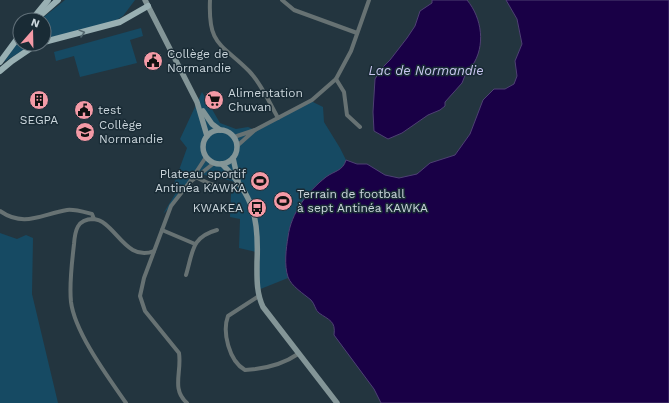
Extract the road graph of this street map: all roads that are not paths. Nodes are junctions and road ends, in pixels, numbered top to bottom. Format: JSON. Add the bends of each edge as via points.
{"nodes":[{"id":1,"x":48,"y":0,"type":"edge"},
{"id":2,"x":58,"y":0,"type":"edge"},
{"id":3,"x":210,"y":0,"type":"edge"},
{"id":4,"x":282,"y":0,"type":"edge"},
{"id":5,"x":369,"y":0,"type":"edge"},
{"id":6,"x":147,"y":3,"type":"edge"},
{"id":7,"x":39,"y":12,"type":"edge"},
{"id":8,"x":43,"y":12,"type":"edge"},
{"id":9,"x":357,"y":33,"type":"junction"},
{"id":10,"x":52,"y":40,"type":"edge"},
{"id":11,"x":12,"y":46,"type":"edge"},
{"id":12,"x":26,"y":52,"type":"edge"},
{"id":13,"x":0,"y":62,"type":"edge"},
{"id":14,"x":0,"y":72,"type":"edge"},
{"id":15,"x":336,"y":79,"type":"junction"},
{"id":16,"x":197,"y":102,"type":"junction"},
{"id":17,"x":278,"y":118,"type":"junction"},
{"id":18,"x":360,"y":127,"type":"dead end"},
{"id":19,"x":220,"y":130,"type":"junction"},
{"id":20,"x":255,"y":130,"type":"junction"},
{"id":21,"x":207,"y":136,"type":"junction"},
{"id":22,"x":234,"y":136,"type":"junction"},
{"id":23,"x":237,"y":146,"type":"junction"},
{"id":24,"x":206,"y":157,"type":"junction"},
{"id":25,"x":233,"y":158,"type":"junction"},
{"id":26,"x":214,"y":163,"type":"junction"},
{"id":27,"x":222,"y":164,"type":"junction"},
{"id":28,"x":196,"y":176,"type":"junction"},
{"id":29,"x":189,"y":183,"type":"junction"},
{"id":30,"x":239,"y":183,"type":"junction"},
{"id":31,"x":0,"y":211,"type":"edge"},
{"id":32,"x":94,"y":219,"type":"junction"},
{"id":33,"x":162,"y":230,"type":"junction"},
{"id":34,"x":217,"y":230,"type":"dead end"},
{"id":35,"x":195,"y":244,"type":"junction"},
{"id":36,"x":154,"y":251,"type":"junction"},
{"id":37,"x":186,"y":275,"type":"dead end"},
{"id":38,"x":259,"y":296,"type":"junction"},
{"id":39,"x":298,"y":354,"type":"junction"},
{"id":40,"x":126,"y":403,"type":"edge"},
{"id":41,"x":187,"y":403,"type":"edge"},
{"id":42,"x":337,"y":403,"type":"edge"}],
"edges":[{"from":1,"to":7,"type":"main road"},
{"from":2,"to":8,"type":"main road"},
{"from":3,"to":17,"type":"street","via":[[212,30],[217,43],[257,81]]},
{"from":4,"to":9,"type":"street","via":[[294,10]]},
{"from":5,"to":9,"type":"street"},
{"from":10,"to":6,"type":"main road","one_way":true,"via":[[120,22]]},
{"from":6,"to":16,"type":"main road"},
{"from":9,"to":15,"type":"street","via":[[351,52]]},
{"from":11,"to":13,"type":"main road"},
{"from":12,"to":14,"type":"main road"},
{"from":15,"to":17,"type":"street","via":[[312,100]]},
{"from":15,"to":18,"type":"street","via":[[344,92],[347,115]]},
{"from":16,"to":19,"type":"main road","via":[[212,124]]},
{"from":16,"to":21,"type":"main road"},
{"from":17,"to":20,"type":"street"},
{"from":19,"to":21,"type":"main road"},
{"from":19,"to":22,"type":"main road"},
{"from":20,"to":22,"type":"street"},
{"from":20,"to":23,"type":"street"},
{"from":21,"to":24,"type":"main road","via":[[203,146]]},
{"from":22,"to":23,"type":"main road"},
{"from":23,"to":25,"type":"main road"},
{"from":24,"to":26,"type":"main road"},
{"from":24,"to":29,"type":"street"},
{"from":25,"to":27,"type":"main road"},
{"from":25,"to":30,"type":"main road"},
{"from":26,"to":27,"type":"main road"},
{"from":26,"to":28,"type":"street"},
{"from":27,"to":30,"type":"main road"},
{"from":28,"to":29,"type":"street"},
{"from":28,"to":30,"type":"street","via":[[229,188]]},
{"from":29,"to":33,"type":"street","via":[[171,206]]},
{"from":30,"to":38,"type":"main road","via":[[251,203],[257,222]]},
{"from":31,"to":32,"type":"street","via":[[21,219],[32,220],[68,210],[92,214]]},
{"from":32,"to":36,"type":"street","via":[[105,225],[131,249]]},
{"from":32,"to":40,"type":"street","via":[[80,223],[75,232],[71,302],[85,338]]},
{"from":33,"to":35,"type":"street"},
{"from":33,"to":36,"type":"street"},
{"from":34,"to":35,"type":"street","via":[[206,233]]},
{"from":35,"to":37,"type":"street"},
{"from":36,"to":41,"type":"street","via":[[141,287],[141,304],[149,318],[180,353],[177,386],[181,397]]},
{"from":38,"to":39,"type":"main road","via":[[265,311]]},
{"from":38,"to":39,"type":"street","via":[[228,316],[225,329],[234,362],[245,370],[280,364]]},
{"from":39,"to":42,"type":"main road"}]}
